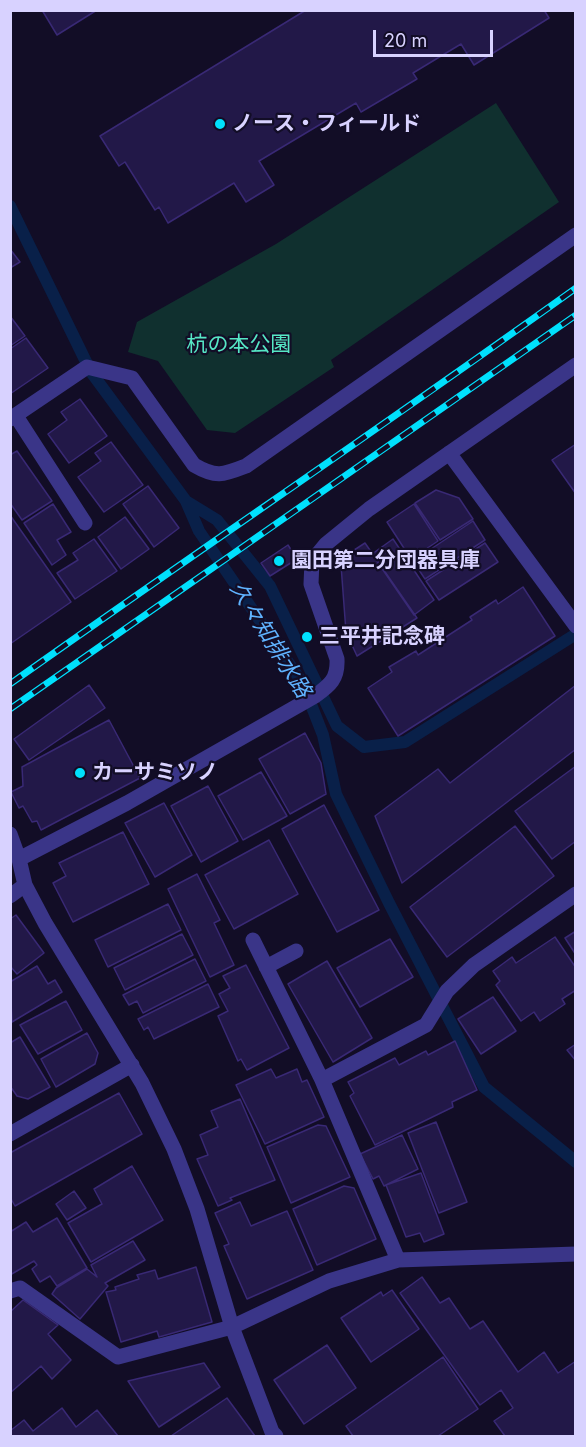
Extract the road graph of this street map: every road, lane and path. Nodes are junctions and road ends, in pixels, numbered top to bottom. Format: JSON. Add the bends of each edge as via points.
{"nodes":[{"id":1,"x":576,"y":234,"type":"edge"},
{"id":2,"x":576,"y":365,"type":"edge"},
{"id":3,"x":13,"y":418,"type":"edge"},
{"id":4,"x":449,"y":453,"type":"junction"},
{"id":5,"x":85,"y":523,"type":"dead end"},
{"id":6,"x":576,"y":626,"type":"edge"},
{"id":7,"x":10,"y":834,"type":"edge"},
{"id":8,"x":19,"y":859,"type":"junction"},
{"id":9,"x":25,"y":885,"type":"junction"},
{"id":10,"x":576,"y":894,"type":"edge"},
{"id":11,"x":10,"y":897,"type":"edge"},
{"id":12,"x":253,"y":940,"type":"dead end"},
{"id":13,"x":296,"y":951,"type":"dead end"},
{"id":14,"x":266,"y":967,"type":"junction"},
{"id":15,"x":132,"y":1065,"type":"junction"},
{"id":16,"x":322,"y":1080,"type":"junction"},
{"id":17,"x":12,"y":1131,"type":"edge"},
{"id":18,"x":576,"y":1254,"type":"edge"},
{"id":19,"x":398,"y":1260,"type":"junction"},
{"id":20,"x":10,"y":1291,"type":"edge"},
{"id":21,"x":232,"y":1327,"type":"junction"},
{"id":22,"x":276,"y":1437,"type":"edge"}],
"edges":[{"from":1,"to":3,"type":"street","via":[[246,466],[228,473],[207,473],[194,465],[132,378],[87,367]]},
{"from":2,"to":4,"type":"street"},
{"from":3,"to":5,"type":"street"},
{"from":4,"to":6,"type":"street"},
{"from":4,"to":8,"type":"street","via":[[343,530],[312,561],[311,584],[337,659],[338,670],[331,684],[127,803]]},
{"from":7,"to":8,"type":"street"},
{"from":8,"to":9,"type":"street"},
{"from":9,"to":11,"type":"street"},
{"from":9,"to":15,"type":"street"},
{"from":10,"to":16,"type":"street","via":[[474,965],[447,992],[426,1025]]},
{"from":12,"to":14,"type":"street"},
{"from":13,"to":14,"type":"street"},
{"from":14,"to":16,"type":"street"},
{"from":15,"to":17,"type":"street"},
{"from":15,"to":21,"type":"street","via":[[174,1149],[197,1209]]},
{"from":16,"to":19,"type":"street"},
{"from":18,"to":19,"type":"street"},
{"from":19,"to":21,"type":"street","via":[[329,1281]]},
{"from":20,"to":21,"type":"street","via":[[20,1288],[118,1357]]},
{"from":21,"to":22,"type":"street"}]}
